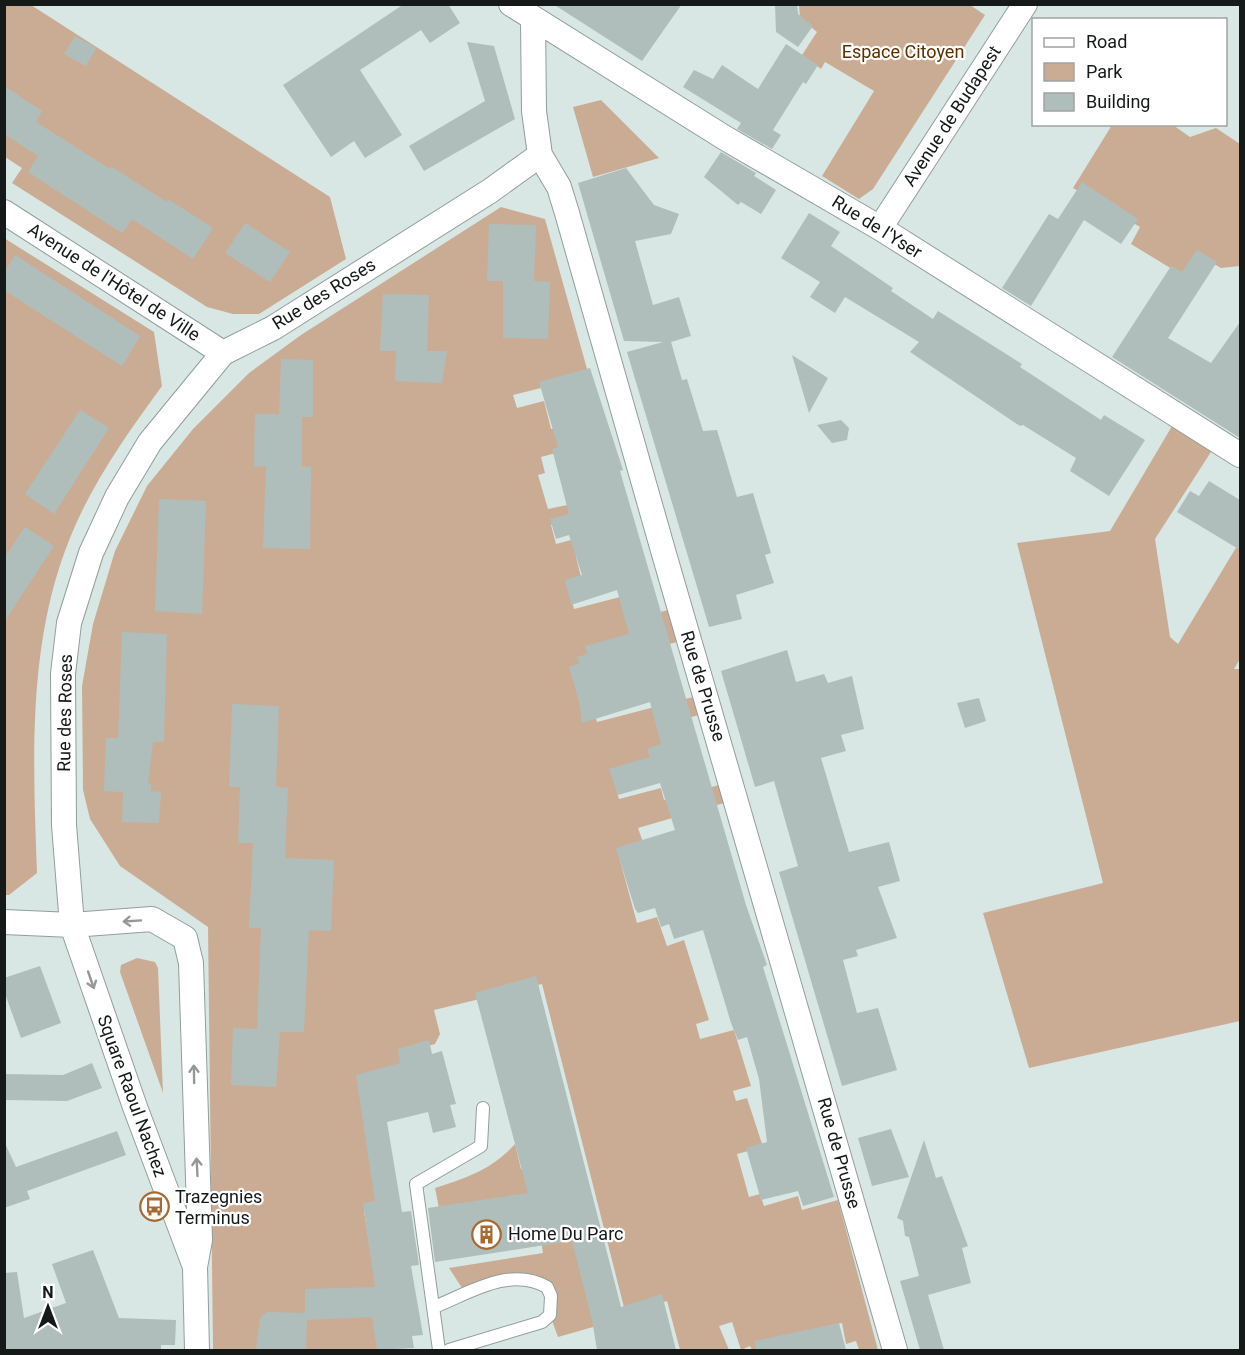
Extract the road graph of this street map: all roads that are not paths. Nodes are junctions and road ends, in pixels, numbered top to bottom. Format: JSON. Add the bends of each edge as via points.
{"nodes":[{"id":1,"x":511,"y":4,"type":"edge"},
{"id":2,"x":1025,"y":4,"type":"edge"},
{"id":3,"x":533,"y":20,"type":"junction"},
{"id":4,"x":540,"y":155,"type":"junction"},
{"id":5,"x":4,"y":212,"type":"edge"},
{"id":6,"x":880,"y":228,"type":"junction"},
{"id":7,"x":223,"y":353,"type":"junction"},
{"id":8,"x":1240,"y":455,"type":"edge"},
{"id":9,"x":4,"y":922,"type":"edge"},
{"id":10,"x":72,"y":925,"type":"junction"},
{"id":11,"x":483,"y":1108,"type":"dead end"},
{"id":12,"x":195,"y":1267,"type":"junction"},
{"id":13,"x":434,"y":1307,"type":"junction"},
{"id":14,"x":197,"y":1350,"type":"edge"},
{"id":15,"x":439,"y":1350,"type":"edge"},
{"id":16,"x":449,"y":1350,"type":"edge"},
{"id":17,"x":895,"y":1350,"type":"edge"}],
"edges":[{"from":1,"to":3,"type":"street","name":"Rue de l'Yser"},
{"from":2,"to":6,"type":"street","name":"Avenue de Budapest"},
{"from":3,"to":4,"type":"street","name":"Rue de Prusse","via":[[534,111]]},
{"from":3,"to":6,"type":"street","name":"Rue de l'Yser"},
{"from":4,"to":7,"type":"street","name":"Rue des Roses","via":[[490,191],[273,328]]},
{"from":4,"to":17,"type":"street","name":"Rue de Prusse","via":[[559,187],[567,213],[652,519],[745,826]]},
{"from":5,"to":7,"type":"street","name":"Avenue de l'Hôtel de Ville"},
{"from":6,"to":8,"type":"street","name":"Rue de l'Yser"},
{"from":7,"to":10,"type":"street","name":"Rue des Roses","via":[[150,442],[117,497],[92,554],[69,623],[63,674],[63,802]]},
{"from":9,"to":10,"type":"street"},
{"from":10,"to":12,"type":"street","name":"Square Raoul Nachez","one_way":true},
{"from":12,"to":10,"type":"street","one_way":true,"via":[[200,1240],[191,963],[185,938],[152,919]]},
{"from":11,"to":13,"type":"lane","via":[[481,1146],[416,1184]]},
{"from":12,"to":14,"type":"street"},
{"from":13,"to":15,"type":"lane"},
{"from":13,"to":16,"type":"lane","via":[[500,1280],[513,1278],[547,1287],[550,1315],[542,1323]]}]}
